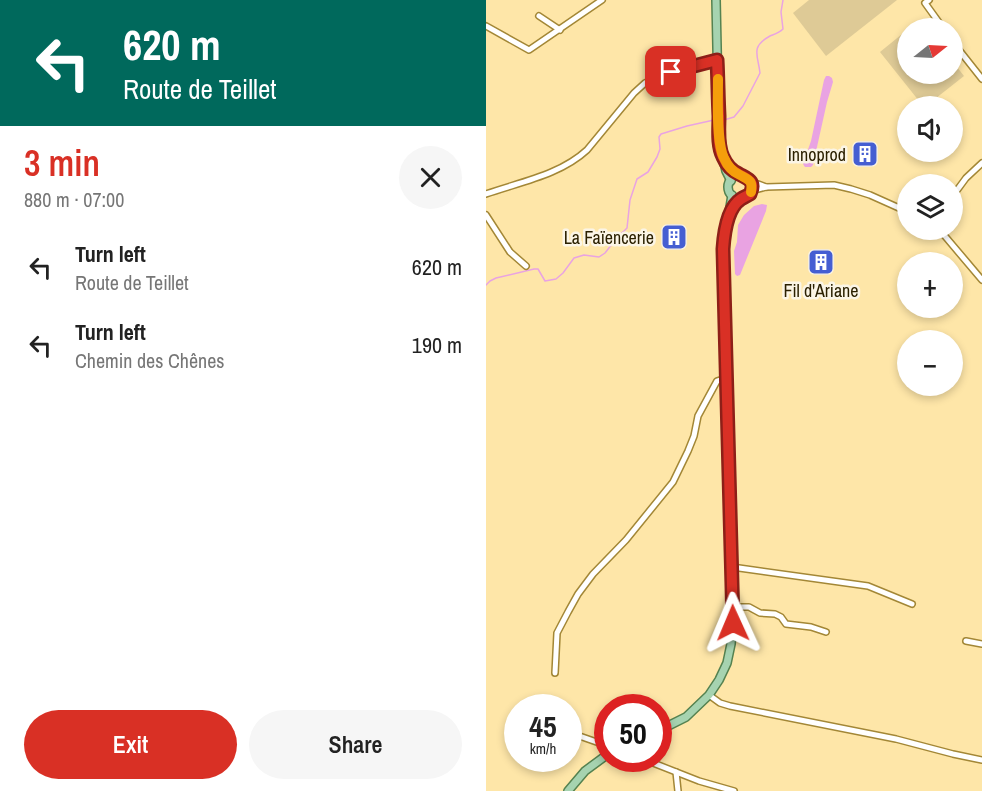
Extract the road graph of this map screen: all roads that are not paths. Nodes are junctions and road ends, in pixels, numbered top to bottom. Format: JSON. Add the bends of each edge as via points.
{"nodes":[{"id":1,"x":602,"y":0,"type":"edge"},
{"id":2,"x":716,"y":0,"type":"edge"},
{"id":3,"x":929,"y":0,"type":"edge"},
{"id":4,"x":539,"y":16,"type":"dead end"},
{"id":5,"x":936,"y":18,"type":"edge"},
{"id":6,"x":486,"y":26,"type":"edge"},
{"id":7,"x":560,"y":30,"type":"junction"},
{"id":8,"x":963,"y":55,"type":"edge"},
{"id":9,"x":717,"y":60,"type":"junction"},
{"id":10,"x":982,"y":79,"type":"edge"},
{"id":11,"x":723,"y":157,"type":"junction"},
{"id":12,"x":982,"y":163,"type":"edge"},
{"id":13,"x":740,"y":175,"type":"junction"},
{"id":14,"x":750,"y":180,"type":"junction"},
{"id":15,"x":731,"y":181,"type":"junction"},
{"id":16,"x":963,"y":182,"type":"edge"},
{"id":17,"x":766,"y":187,"type":"junction"},
{"id":18,"x":751,"y":191,"type":"junction"},
{"id":19,"x":486,"y":194,"type":"edge"},
{"id":20,"x":732,"y":195,"type":"junction"},
{"id":21,"x":741,"y":199,"type":"junction"},
{"id":22,"x":897,"y":207,"type":"edge"},
{"id":23,"x":486,"y":214,"type":"edge"},
{"id":24,"x":727,"y":222,"type":"junction"},
{"id":25,"x":948,"y":240,"type":"edge"},
{"id":26,"x":526,"y":266,"type":"dead end"},
{"id":27,"x":982,"y":280,"type":"edge"},
{"id":28,"x":726,"y":378,"type":"junction"},
{"id":29,"x":732,"y":567,"type":"junction"},
{"id":30,"x":912,"y":604,"type":"dead end"},
{"id":31,"x":733,"y":606,"type":"junction"},
{"id":32,"x":826,"y":632,"type":"dead end"},
{"id":33,"x":966,"y":641,"type":"dead end"},
{"id":34,"x":982,"y":644,"type":"edge"},
{"id":35,"x":555,"y":673,"type":"dead end"},
{"id":36,"x":710,"y":695,"type":"junction"},
{"id":37,"x":672,"y":724,"type":"edge"},
{"id":38,"x":982,"y":760,"type":"edge"},
{"id":39,"x":594,"y":764,"type":"edge"},
{"id":40,"x":672,"y":770,"type":"edge"},
{"id":41,"x":676,"y":772,"type":"junction"},
{"id":42,"x":568,"y":791,"type":"edge"},
{"id":43,"x":678,"y":791,"type":"edge"},
{"id":44,"x":734,"y":791,"type":"edge"}],
"edges":[{"from":1,"to":7,"type":"street"},
{"from":2,"to":9,"type":"main road"},
{"from":3,"to":5,"type":"street","via":[[925,3]]},
{"from":4,"to":7,"type":"street"},
{"from":6,"to":7,"type":"street","via":[[530,50]]},
{"from":8,"to":10,"type":"street"},
{"from":9,"to":11,"type":"main road","via":[[719,141]]},
{"from":9,"to":19,"type":"street","via":[[645,83],[578,158],[562,168]]},
{"from":11,"to":13,"type":"main road"},
{"from":11,"to":15,"type":"main road"},
{"from":12,"to":16,"type":"street"},
{"from":13,"to":14,"type":"main road"},
{"from":13,"to":15,"type":"main road"},
{"from":14,"to":17,"type":"street"},
{"from":14,"to":18,"type":"main road"},
{"from":15,"to":20,"type":"main road"},
{"from":17,"to":18,"type":"street"},
{"from":17,"to":22,"type":"street","via":[[834,185]]},
{"from":18,"to":21,"type":"main road"},
{"from":20,"to":21,"type":"main road"},
{"from":20,"to":24,"type":"main road"},
{"from":21,"to":24,"type":"main road"},
{"from":23,"to":26,"type":"street","via":[[510,252]]},
{"from":24,"to":28,"type":"main road","via":[[723,249]]},
{"from":25,"to":27,"type":"street"},
{"from":28,"to":29,"type":"main road"},
{"from":28,"to":35,"type":"street","via":[[717,381],[698,416],[688,452],[672,482],[578,594],[557,633]]},
{"from":29,"to":30,"type":"street","via":[[868,586]]},
{"from":29,"to":31,"type":"main road"},
{"from":31,"to":32,"type":"street","via":[[775,614],[786,624]]},
{"from":31,"to":36,"type":"main road","via":[[727,663]]},
{"from":33,"to":34,"type":"street"},
{"from":36,"to":37,"type":"main road"},
{"from":36,"to":38,"type":"street","via":[[730,706]]},
{"from":39,"to":42,"type":"main road"},
{"from":40,"to":41,"type":"street"},
{"from":41,"to":43,"type":"street"},
{"from":41,"to":44,"type":"street"}]}
